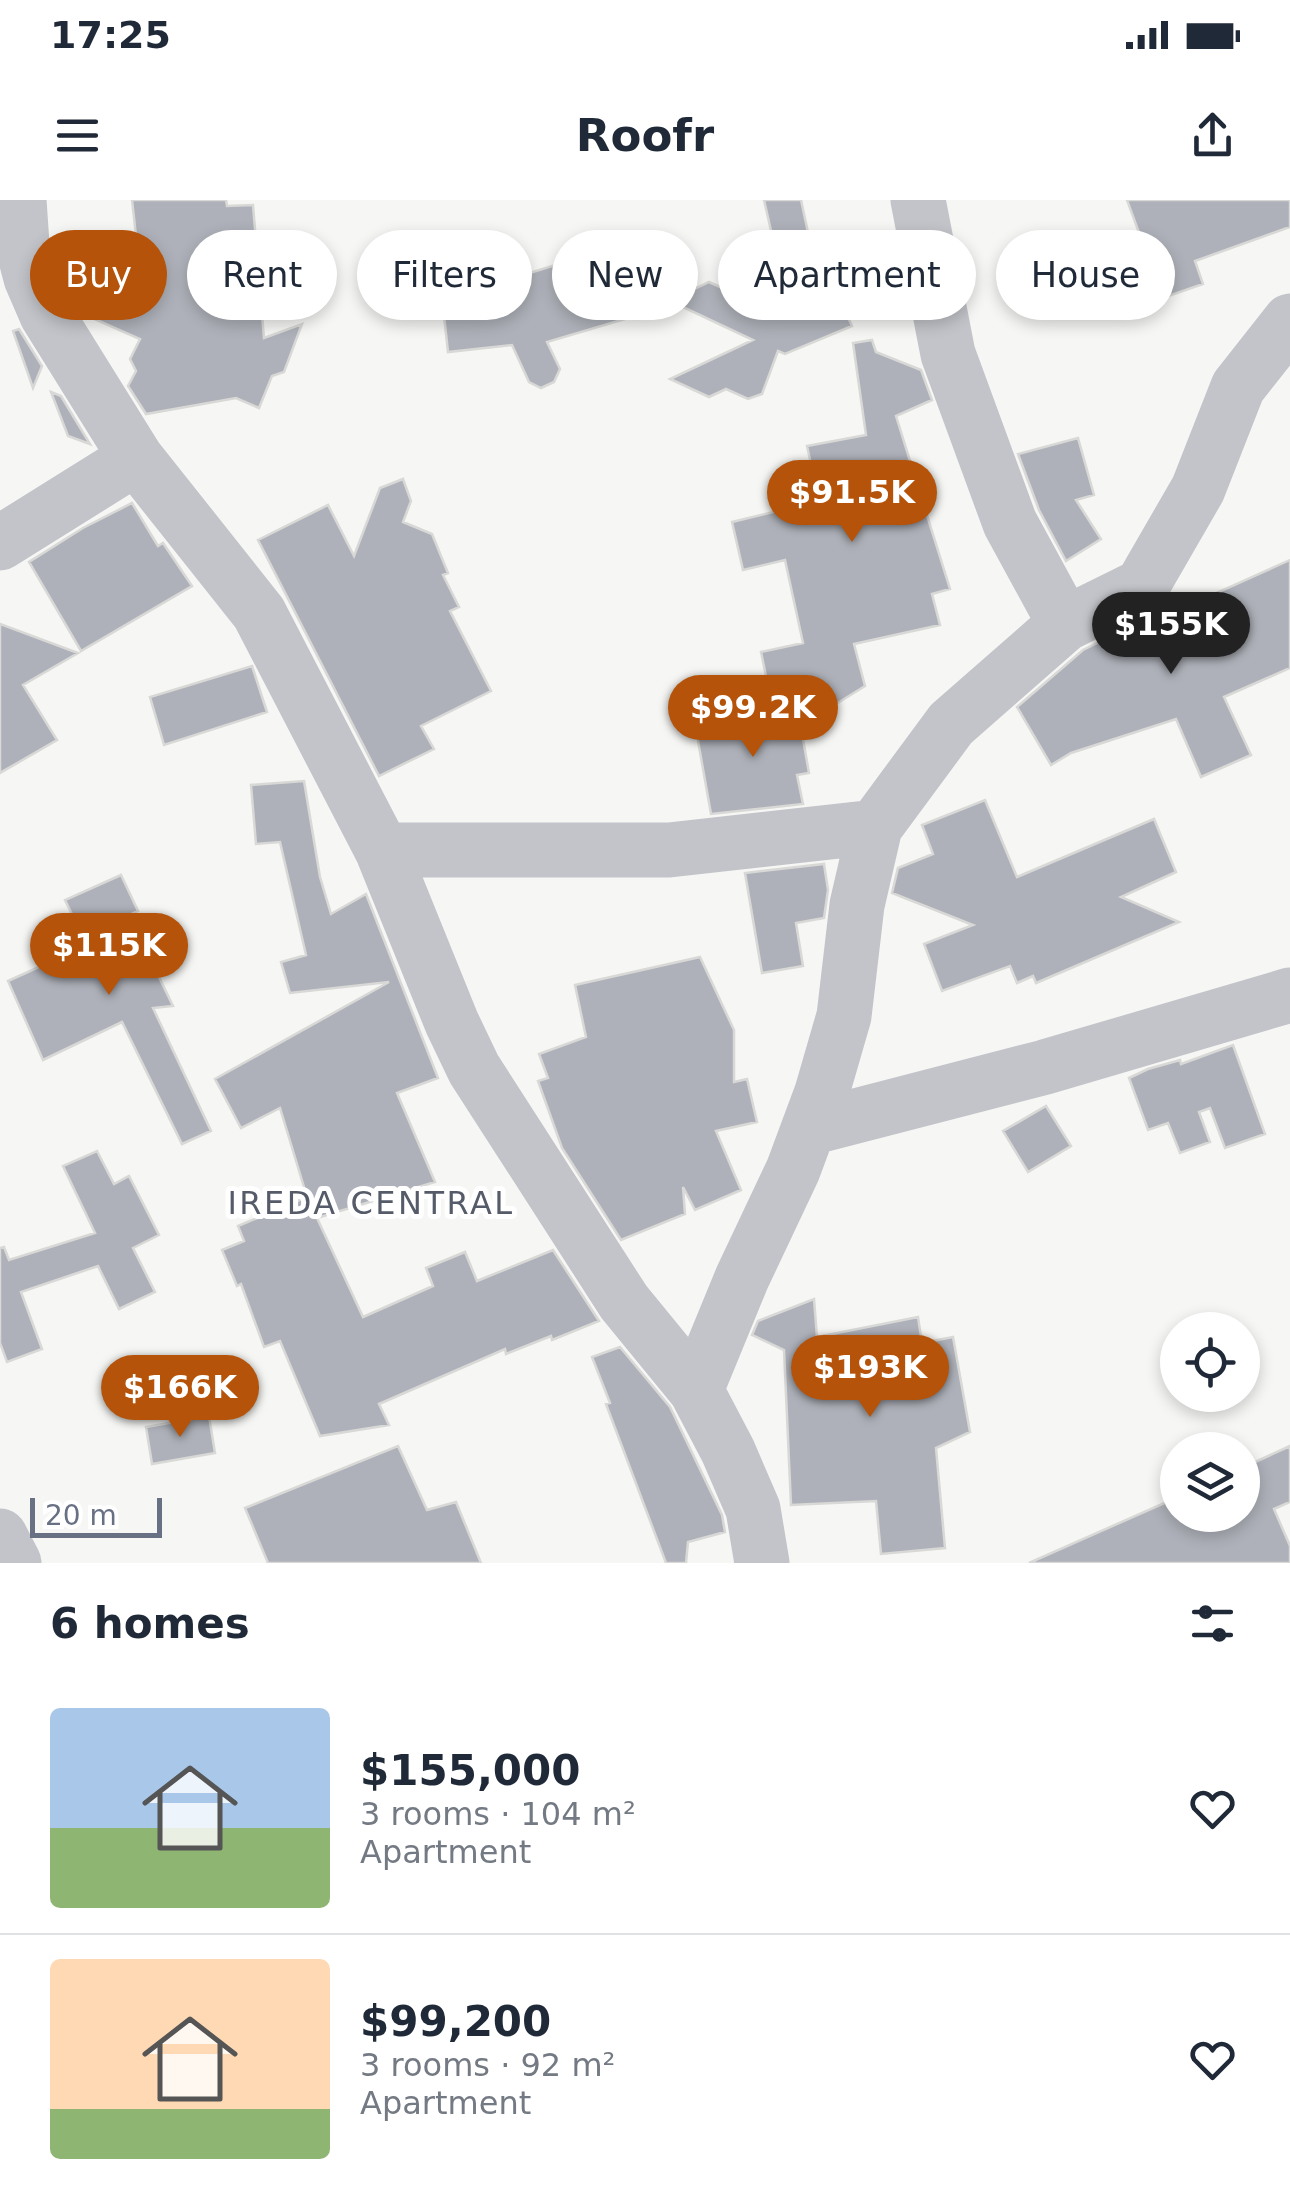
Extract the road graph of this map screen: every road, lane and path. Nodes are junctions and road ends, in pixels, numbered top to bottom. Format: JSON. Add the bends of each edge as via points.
{"nodes":[{"id":1,"x":20,"y":200,"type":"edge"},
{"id":2,"x":918,"y":200,"type":"edge"},
{"id":3,"x":1290,"y":321,"type":"edge"},
{"id":4,"x":136,"y":458,"type":"junction"},
{"id":5,"x":0,"y":543,"type":"edge"},
{"id":6,"x":1065,"y":624,"type":"junction"},
{"id":7,"x":874,"y":827,"type":"junction"},
{"id":8,"x":382,"y":850,"type":"junction"},
{"id":9,"x":1290,"y":995,"type":"edge"},
{"id":10,"x":808,"y":1128,"type":"junction"},
{"id":11,"x":696,"y":1390,"type":"junction"},
{"id":12,"x":0,"y":1536,"type":"edge"},
{"id":13,"x":14,"y":1563,"type":"edge"},
{"id":14,"x":762,"y":1563,"type":"edge"}],
"edges":[{"from":1,"to":4,"type":"street","via":[[30,278]]},
{"from":2,"to":6,"type":"street","via":[[948,354],[1010,524]]},
{"from":3,"to":6,"type":"street","via":[[1238,387],[1198,489],[1142,586]]},
{"from":4,"to":5,"type":"street"},
{"from":4,"to":8,"type":"street","via":[[259,613]]},
{"from":6,"to":7,"type":"street","via":[[951,724]]},
{"from":7,"to":8,"type":"street","via":[[669,850]]},
{"from":7,"to":10,"type":"street","via":[[844,1016]]},
{"from":8,"to":11,"type":"street","via":[[474,1069],[624,1302]]},
{"from":9,"to":10,"type":"street"},
{"from":10,"to":11,"type":"street"},
{"from":11,"to":14,"type":"street","via":[[753,1508]]},
{"from":12,"to":13,"type":"street"}]}
